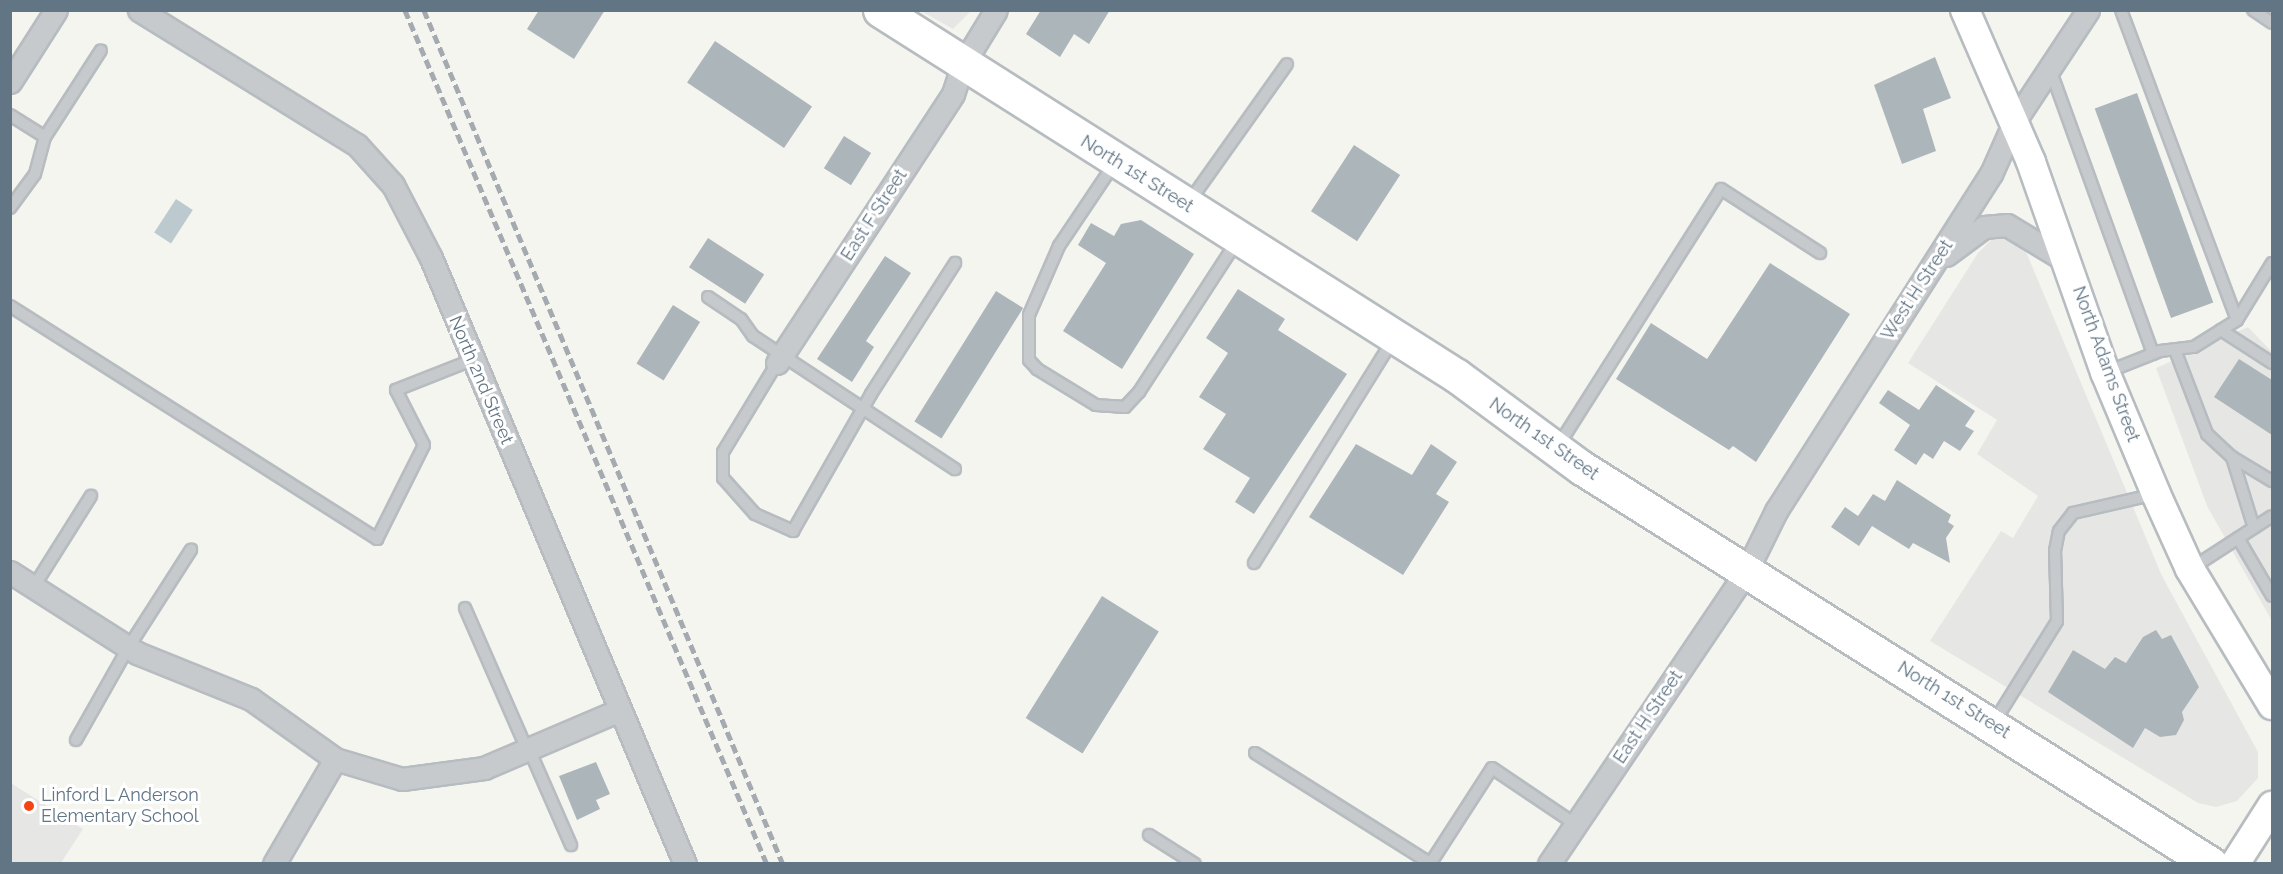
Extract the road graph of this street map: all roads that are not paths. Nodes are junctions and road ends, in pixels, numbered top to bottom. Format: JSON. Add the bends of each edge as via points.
{"nodes":[{"id":1,"x":56,"y":10,"type":"edge"},
{"id":2,"x":139,"y":10,"type":"edge"},
{"id":3,"x":880,"y":10,"type":"edge"},
{"id":4,"x":996,"y":10,"type":"edge"},
{"id":5,"x":1965,"y":10,"type":"edge"},
{"id":6,"x":2088,"y":10,"type":"edge"},
{"id":7,"x":2121,"y":10,"type":"edge"},
{"id":8,"x":2253,"y":10,"type":"edge"},
{"id":9,"x":2272,"y":23,"type":"edge"},
{"id":10,"x":101,"y":50,"type":"dead end"},
{"id":11,"x":963,"y":64,"type":"junction"},
{"id":12,"x":1287,"y":64,"type":"dead end"},
{"id":13,"x":2050,"y":69,"type":"junction"},
{"id":14,"x":10,"y":82,"type":"edge"},
{"id":15,"x":10,"y":115,"type":"edge"},
{"id":16,"x":2014,"y":122,"type":"junction"},
{"id":17,"x":45,"y":136,"type":"junction"},
{"id":18,"x":1116,"y":161,"type":"junction"},
{"id":19,"x":1187,"y":205,"type":"junction"},
{"id":20,"x":10,"y":208,"type":"edge"},
{"id":21,"x":1239,"y":238,"type":"junction"},
{"id":22,"x":1820,"y":253,"type":"dead end"},
{"id":23,"x":1936,"y":262,"type":"junction"},
{"id":24,"x":2068,"y":262,"type":"junction"},
{"id":25,"x":955,"y":263,"type":"dead end"},
{"id":26,"x":2272,"y":263,"type":"edge"},
{"id":27,"x":708,"y":297,"type":"dead end"},
{"id":28,"x":10,"y":306,"type":"edge"},
{"id":29,"x":2236,"y":320,"type":"junction"},
{"id":30,"x":2221,"y":330,"type":"junction"},
{"id":31,"x":1395,"y":338,"type":"junction"},
{"id":32,"x":2175,"y":350,"type":"junction"},
{"id":33,"x":2153,"y":354,"type":"junction"},
{"id":34,"x":780,"y":358,"type":"junction"},
{"id":35,"x":472,"y":360,"type":"junction"},
{"id":36,"x":2272,"y":363,"type":"edge"},
{"id":37,"x":2104,"y":372,"type":"junction"},
{"id":38,"x":865,"y":410,"type":"junction"},
{"id":39,"x":1556,"y":449,"type":"junction"},
{"id":40,"x":2232,"y":457,"type":"junction"},
{"id":41,"x":955,"y":469,"type":"dead end"},
{"id":42,"x":2272,"y":481,"type":"edge"},
{"id":43,"x":2157,"y":494,"type":"junction"},
{"id":44,"x":91,"y":496,"type":"dead end"},
{"id":45,"x":2272,"y":516,"type":"edge"},
{"id":46,"x":2254,"y":528,"type":"junction"},
{"id":47,"x":2238,"y":538,"type":"junction"},
{"id":48,"x":191,"y":550,"type":"dead end"},
{"id":49,"x":1254,"y":563,"type":"dead end"},
{"id":50,"x":2190,"y":569,"type":"junction"},
{"id":51,"x":1747,"y":570,"type":"junction"},
{"id":52,"x":10,"y":572,"type":"edge"},
{"id":53,"x":33,"y":588,"type":"junction"},
{"id":54,"x":2272,"y":596,"type":"edge"},
{"id":55,"x":465,"y":608,"type":"dead end"},
{"id":56,"x":128,"y":648,"type":"junction"},
{"id":57,"x":2272,"y":705,"type":"edge"},
{"id":58,"x":620,"y":710,"type":"junction"},
{"id":59,"x":1993,"y":724,"type":"junction"},
{"id":60,"x":76,"y":740,"type":"dead end"},
{"id":61,"x":528,"y":749,"type":"junction"},
{"id":62,"x":1255,"y":753,"type":"dead end"},
{"id":63,"x":335,"y":759,"type":"junction"},
{"id":64,"x":2272,"y":806,"type":"edge"},
{"id":65,"x":1575,"y":824,"type":"junction"},
{"id":66,"x":1149,"y":835,"type":"dead end"},
{"id":67,"x":571,"y":845,"type":"dead end"},
{"id":68,"x":1430,"y":863,"type":"edge"},
{"id":69,"x":274,"y":864,"type":"edge"},
{"id":70,"x":685,"y":864,"type":"edge"},
{"id":71,"x":1196,"y":864,"type":"edge"},
{"id":72,"x":1549,"y":864,"type":"edge"},
{"id":73,"x":2211,"y":864,"type":"edge"},
{"id":74,"x":2235,"y":864,"type":"edge"}],
"edges":[{"from":1,"to":14,"type":"street"},
{"from":2,"to":35,"type":"street","name":"North 2nd Street","via":[[357,145],[393,185],[431,258]]},
{"from":3,"to":11,"type":"main road","name":"North 1st Street"},
{"from":4,"to":11,"type":"street","name":"East F Street"},
{"from":5,"to":16,"type":"street","name":"North Adams Street"},
{"from":6,"to":13,"type":"street","name":"West H Street"},
{"from":7,"to":29,"type":"lane"},
{"from":8,"to":9,"type":"lane"},
{"from":10,"to":17,"type":"lane"},
{"from":11,"to":18,"type":"main road","name":"North 1st Street"},
{"from":11,"to":34,"type":"street","name":"East F Street","via":[[953,94]]},
{"from":12,"to":19,"type":"lane"},
{"from":13,"to":16,"type":"street","name":"West H Street"},
{"from":13,"to":33,"type":"lane"},
{"from":15,"to":17,"type":"lane"},
{"from":16,"to":23,"type":"street","name":"West H Street","via":[[1991,174]]},
{"from":16,"to":24,"type":"street","name":"North Adams Street"},
{"from":17,"to":20,"type":"lane","via":[[35,174]]},
{"from":18,"to":19,"type":"main road","name":"North 1st Street"},
{"from":18,"to":21,"type":"lane","via":[[1059,246],[1029,315],[1029,360],[1037,369],[1096,405],[1125,407],[1139,393]]},
{"from":19,"to":21,"type":"main road","name":"North 1st Street"},
{"from":21,"to":31,"type":"main road","name":"North 1st Street"},
{"from":22,"to":39,"type":"lane","via":[[1722,189]]},
{"from":23,"to":24,"type":"street","via":[[1994,225],[2023,231]]},
{"from":23,"to":51,"type":"street","name":"West H Street","via":[[1776,511]]},
{"from":24,"to":37,"type":"street","name":"North Adams Street"},
{"from":25,"to":38,"type":"lane"},
{"from":26,"to":29,"type":"lane"},
{"from":27,"to":34,"type":"lane","via":[[741,320],[753,336]]},
{"from":28,"to":35,"type":"lane","via":[[377,539],[424,445],[396,390]]},
{"from":29,"to":30,"type":"lane"},
{"from":30,"to":32,"type":"lane","via":[[2194,347]]},
{"from":30,"to":36,"type":"lane"},
{"from":31,"to":39,"type":"main road","name":"North 1st Street"},
{"from":31,"to":49,"type":"lane"},
{"from":32,"to":33,"type":"lane"},
{"from":32,"to":40,"type":"lane","via":[[2207,434]]},
{"from":33,"to":37,"type":"lane"},
{"from":34,"to":38,"type":"lane"},
{"from":34,"to":38,"type":"lane","via":[[723,452],[723,478],[755,514],[794,531]]},
{"from":35,"to":58,"type":"street","name":"North 2nd Street"},
{"from":37,"to":43,"type":"street","name":"North Adams Street"},
{"from":38,"to":41,"type":"lane"},
{"from":39,"to":51,"type":"main road","name":"North 1st Street"},
{"from":40,"to":42,"type":"lane"},
{"from":40,"to":46,"type":"lane"},
{"from":43,"to":50,"type":"street","name":"North Adams Street"},
{"from":43,"to":59,"type":"lane","via":[[2073,513],[2059,531],[2055,551],[2057,621]]},
{"from":44,"to":53,"type":"lane"},
{"from":45,"to":46,"type":"lane"},
{"from":46,"to":47,"type":"lane"},
{"from":47,"to":50,"type":"lane"},
{"from":47,"to":54,"type":"lane"},
{"from":48,"to":56,"type":"lane"},
{"from":50,"to":57,"type":"street","name":"North Adams Street"},
{"from":51,"to":59,"type":"main road","name":"North 1st Street"},
{"from":51,"to":65,"type":"street","name":"East H Street"},
{"from":52,"to":53,"type":"street"},
{"from":53,"to":56,"type":"street"},
{"from":55,"to":61,"type":"lane"},
{"from":56,"to":60,"type":"lane"},
{"from":56,"to":63,"type":"street","via":[[251,699]]},
{"from":58,"to":61,"type":"street"},
{"from":58,"to":70,"type":"street","name":"North 2nd Street"},
{"from":59,"to":73,"type":"main road","name":"North 1st Street"},
{"from":61,"to":63,"type":"street","via":[[484,768],[402,779]]},
{"from":61,"to":67,"type":"lane"},
{"from":62,"to":68,"type":"lane"},
{"from":63,"to":69,"type":"street"},
{"from":64,"to":74,"type":"street"},
{"from":65,"to":68,"type":"lane","via":[[1492,768]]},
{"from":65,"to":72,"type":"street","name":"East H Street"},
{"from":66,"to":71,"type":"lane"}]}
